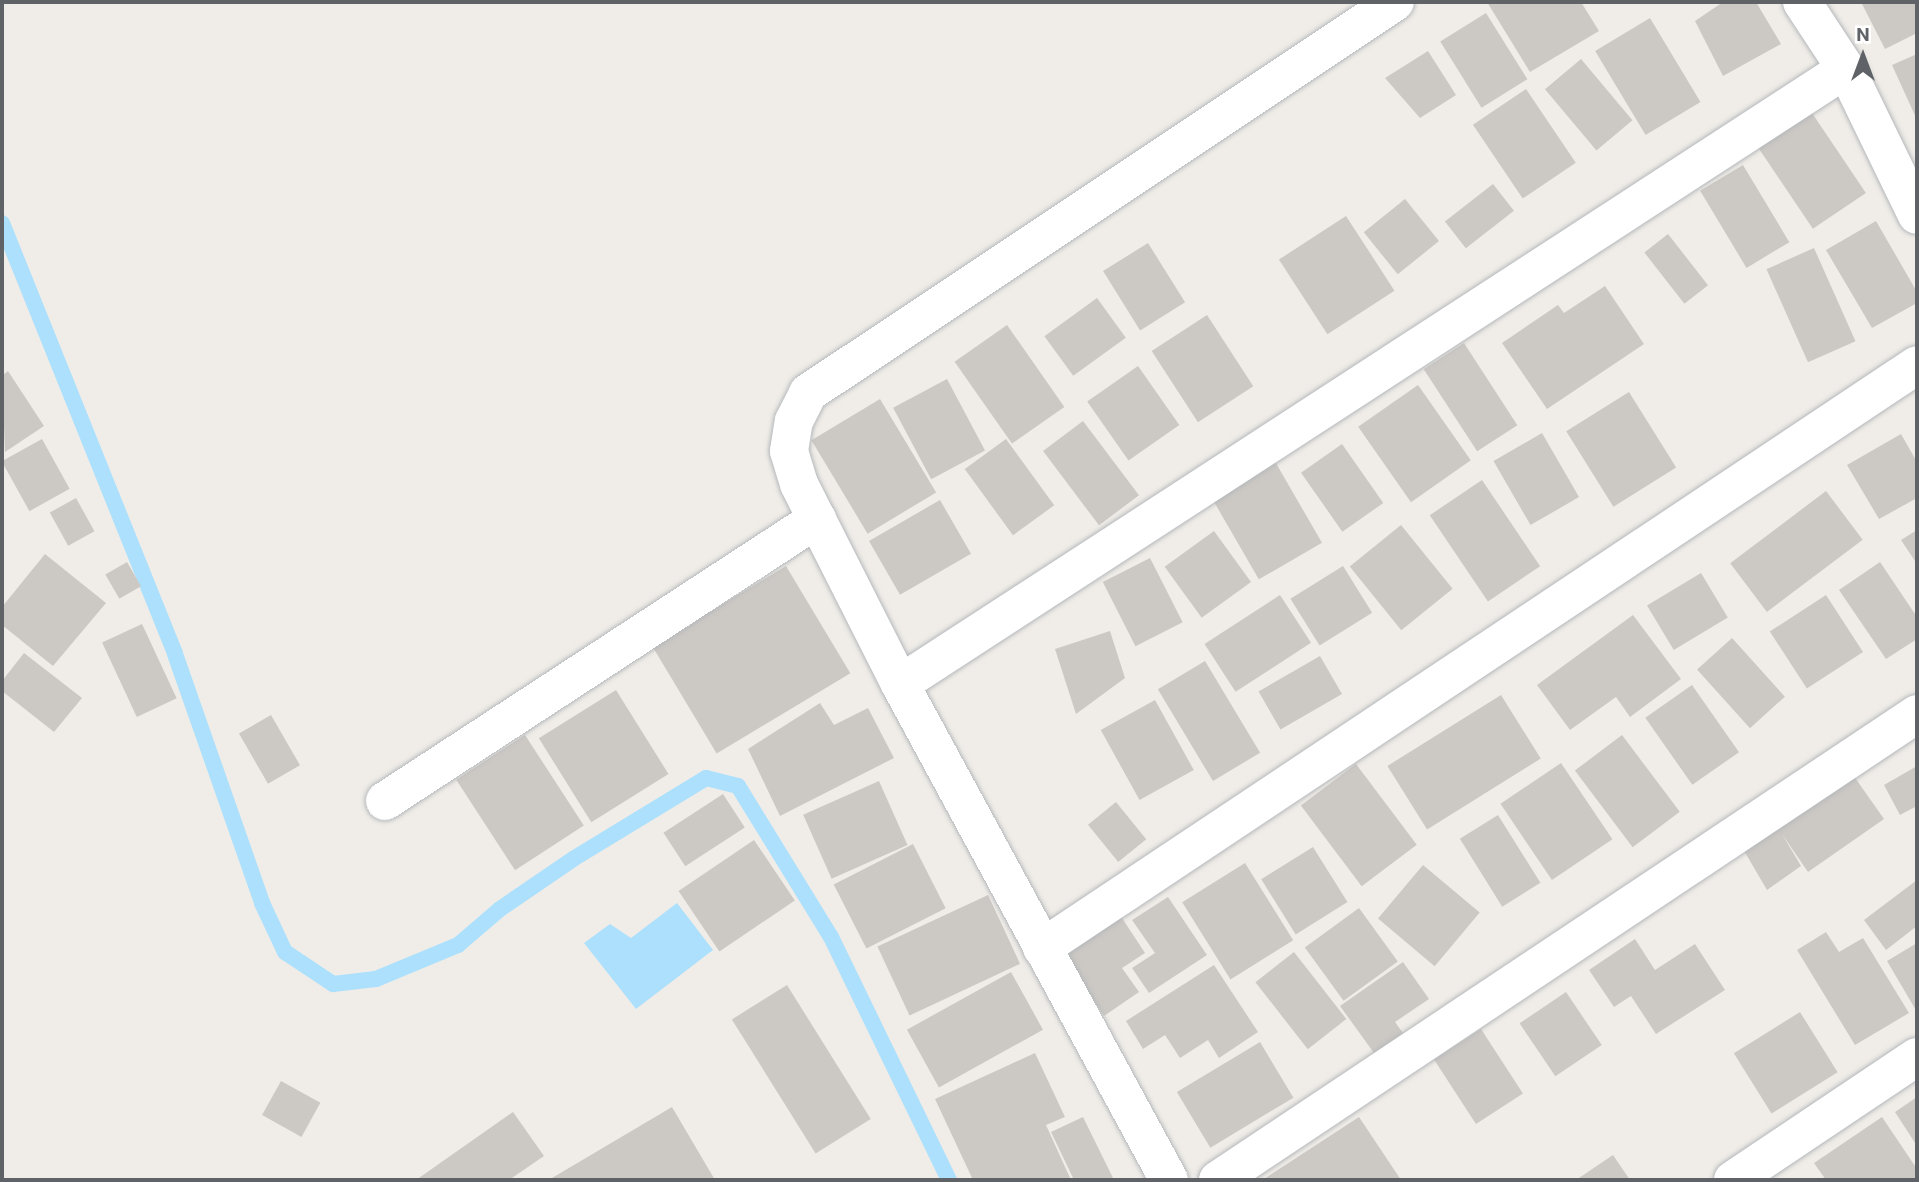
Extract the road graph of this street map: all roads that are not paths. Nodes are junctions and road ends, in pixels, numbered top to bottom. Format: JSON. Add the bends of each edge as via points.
{"nodes":[{"id":1,"x":1395,"y":2,"type":"edge"},
{"id":2,"x":1802,"y":2,"type":"edge"},
{"id":3,"x":1846,"y":69,"type":"junction"},
{"id":4,"x":1917,"y":215,"type":"edge"},
{"id":5,"x":1917,"y":365,"type":"edge"},
{"id":6,"x":817,"y":519,"type":"junction"},
{"id":7,"x":900,"y":684,"type":"junction"},
{"id":8,"x":1917,"y":714,"type":"edge"},
{"id":9,"x":385,"y":801,"type":"dead end"},
{"id":10,"x":1042,"y":948,"type":"junction"},
{"id":11,"x":1917,"y":1056,"type":"edge"},
{"id":12,"x":1170,"y":1180,"type":"edge"},
{"id":13,"x":1218,"y":1180,"type":"edge"},
{"id":14,"x":1733,"y":1180,"type":"edge"}],
"edges":[{"from":1,"to":6,"type":"street","via":[[808,393],[794,421],[789,451]]},
{"from":2,"to":3,"type":"street"},
{"from":3,"to":4,"type":"street"},
{"from":3,"to":7,"type":"street"},
{"from":5,"to":10,"type":"street"},
{"from":6,"to":7,"type":"street"},
{"from":6,"to":9,"type":"street"},
{"from":7,"to":10,"type":"street"},
{"from":8,"to":13,"type":"street"},
{"from":10,"to":12,"type":"street"},
{"from":11,"to":14,"type":"street"}]}
